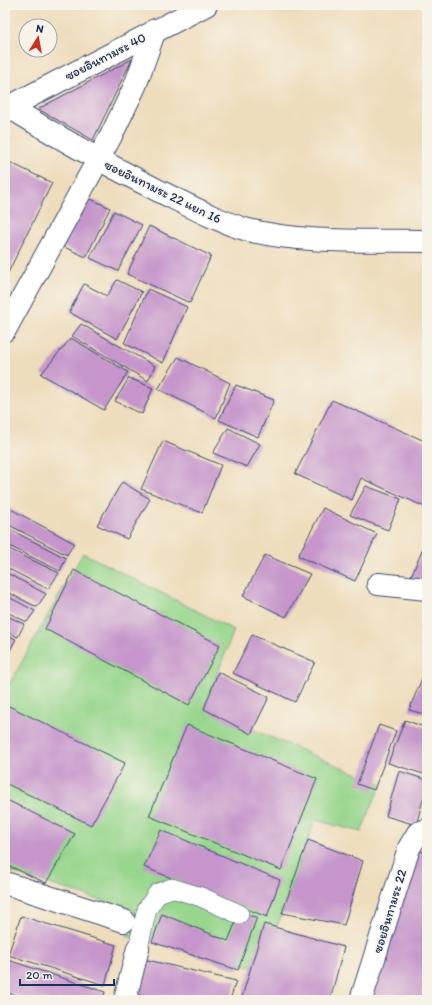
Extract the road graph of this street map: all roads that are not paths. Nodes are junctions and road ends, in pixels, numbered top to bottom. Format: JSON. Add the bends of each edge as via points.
{"nodes":[{"id":1,"x":206,"y":5,"type":"edge"},
{"id":2,"x":155,"y":30,"type":"junction"},
{"id":3,"x":7,"y":107,"type":"edge"},
{"id":4,"x":98,"y":159,"type":"junction"},
{"id":5,"x":427,"y":240,"type":"edge"},
{"id":6,"x":5,"y":330,"type":"edge"},
{"id":7,"x":378,"y":584,"type":"dead end"},
{"id":8,"x":427,"y":589,"type":"edge"},
{"id":9,"x":427,"y":830,"type":"edge"},
{"id":10,"x":5,"y":883,"type":"edge"},
{"id":11,"x":239,"y":914,"type":"dead end"},
{"id":12,"x":134,"y":923,"type":"junction"},
{"id":13,"x":138,"y":948,"type":"joint"},
{"id":14,"x":125,"y":1000,"type":"edge"},
{"id":15,"x":361,"y":1000,"type":"edge"}],
"edges":[{"from":1,"to":2,"type":"street","name":"ซอยอินทามระ 40"},
{"from":2,"to":3,"type":"street","name":"ซอยอินทามระ 40"},
{"from":2,"to":4,"type":"street","via":[[134,86]]},
{"from":3,"to":4,"type":"street","name":"ซอยอินทามระ 22 แยก 16"},
{"from":4,"to":5,"type":"street","name":"ซอยอินทามระ 22 แยก 16","via":[[207,215],[248,230],[282,236],[336,240]]},
{"from":4,"to":6,"type":"street"},
{"from":7,"to":8,"type":"street"},
{"from":9,"to":15,"type":"street","name":"ซอยอินทามระ 22","via":[[418,833],[409,848]]},
{"from":10,"to":12,"type":"street"},
{"from":11,"to":12,"type":"lane","via":[[201,897],[172,888],[158,893]]},
{"from":12,"to":13,"type":"lane"},
{"from":13,"to":14,"type":"street"}]}
